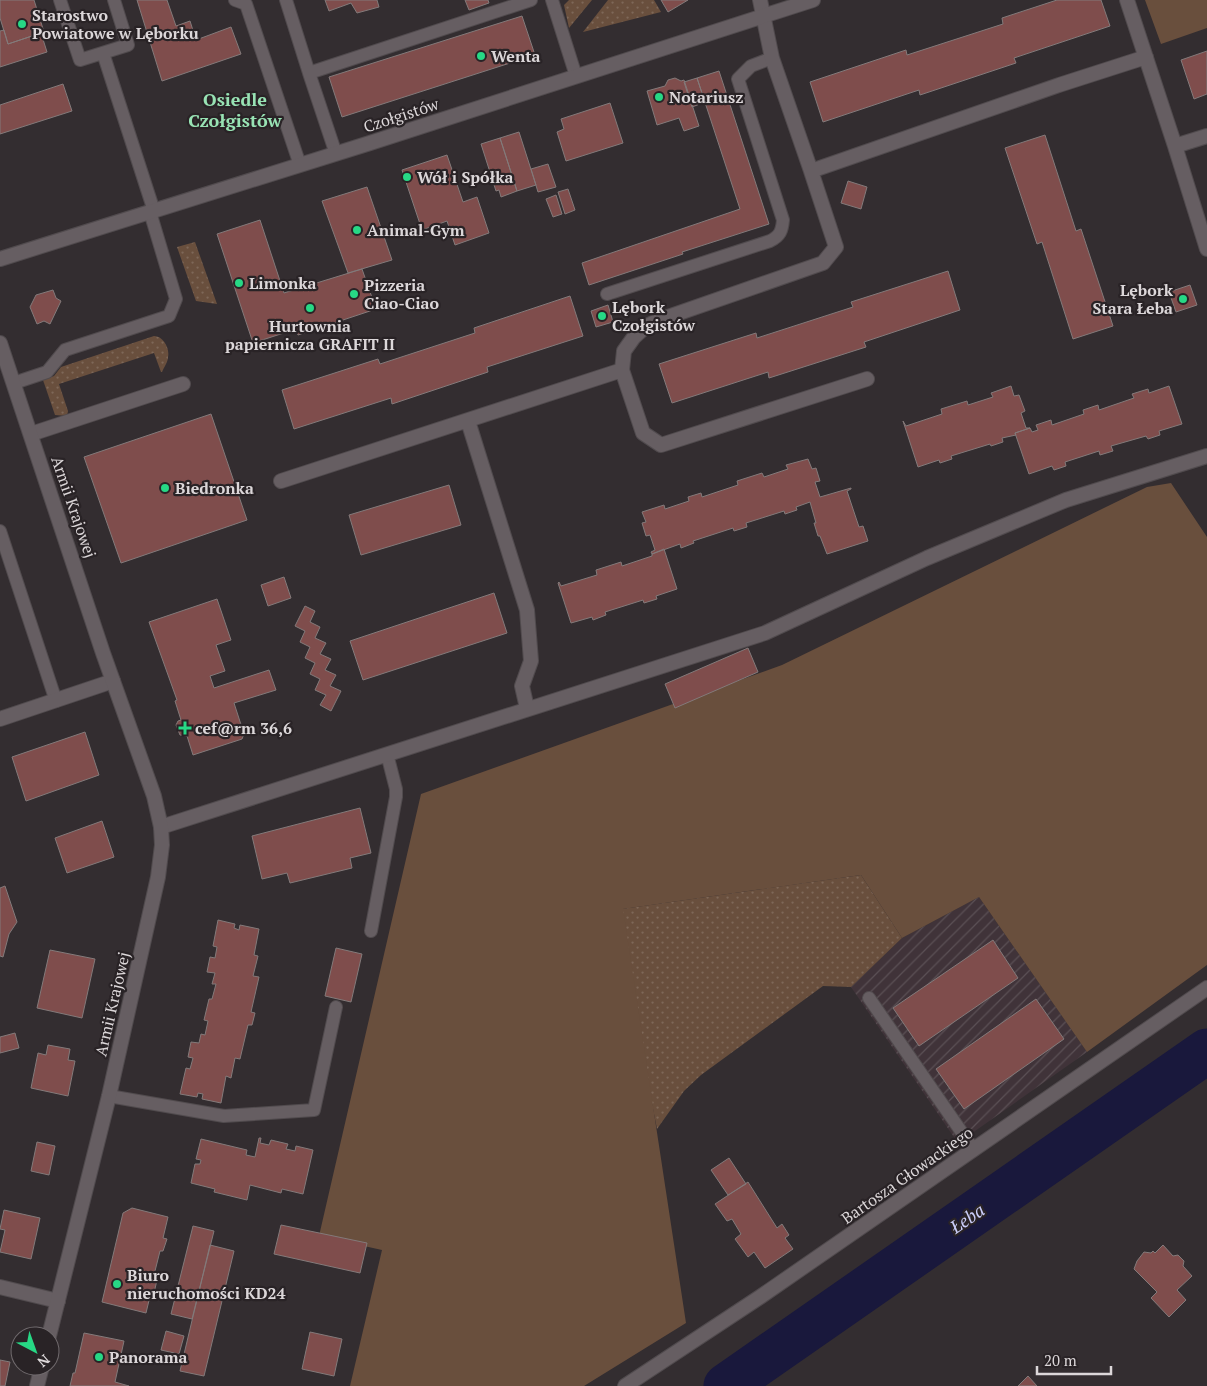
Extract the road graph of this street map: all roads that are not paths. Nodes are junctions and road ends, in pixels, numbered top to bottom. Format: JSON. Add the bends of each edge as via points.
{"nodes":[{"id":1,"x":60,"y":0,"type":"edge"},
{"id":2,"x":114,"y":0,"type":"edge"},
{"id":3,"x":235,"y":0,"type":"edge"},
{"id":4,"x":286,"y":0,"type":"edge"},
{"id":5,"x":531,"y":0,"type":"edge"},
{"id":6,"x":552,"y":0,"type":"edge"},
{"id":7,"x":760,"y":0,"type":"edge"},
{"id":8,"x":813,"y":0,"type":"edge"},
{"id":9,"x":1128,"y":0,"type":"edge"},
{"id":10,"x":763,"y":15,"type":"junction"},
{"id":11,"x":103,"y":53,"type":"junction"},
{"id":12,"x":1146,"y":57,"type":"junction"},
{"id":13,"x":772,"y":58,"type":"junction"},
{"id":14,"x":309,"y":73,"type":"junction"},
{"id":15,"x":576,"y":76,"type":"junction"},
{"id":16,"x":1207,"y":136,"type":"edge"},
{"id":17,"x":1175,"y":146,"type":"junction"},
{"id":18,"x":336,"y":154,"type":"junction"},
{"id":19,"x":300,"y":165,"type":"junction"},
{"id":20,"x":811,"y":171,"type":"junction"},
{"id":21,"x":152,"y":211,"type":"junction"},
{"id":22,"x":1207,"y":249,"type":"edge"},
{"id":23,"x":0,"y":259,"type":"edge"},
{"id":24,"x":607,"y":294,"type":"dead end"},
{"id":25,"x":0,"y":343,"type":"edge"},
{"id":26,"x":622,"y":370,"type":"junction"},
{"id":27,"x":867,"y":379,"type":"dead end"},
{"id":28,"x":14,"y":384,"type":"junction"},
{"id":29,"x":183,"y":384,"type":"dead end"},
{"id":30,"x":468,"y":421,"type":"junction"},
{"id":31,"x":31,"y":434,"type":"junction"},
{"id":32,"x":1207,"y":456,"type":"edge"},
{"id":33,"x":280,"y":482,"type":"dead end"},
{"id":34,"x":0,"y":531,"type":"edge"},
{"id":35,"x":114,"y":682,"type":"junction"},
{"id":36,"x":56,"y":701,"type":"junction"},
{"id":37,"x":527,"y":708,"type":"junction"},
{"id":38,"x":0,"y":719,"type":"edge"},
{"id":39,"x":387,"y":754,"type":"junction"},
{"id":40,"x":161,"y":826,"type":"junction"},
{"id":41,"x":371,"y":931,"type":"dead end"},
{"id":42,"x":1207,"y":988,"type":"edge"},
{"id":43,"x":868,"y":998,"type":"dead end"},
{"id":44,"x":336,"y":1007,"type":"dead end"},
{"id":45,"x":109,"y":1096,"type":"junction"},
{"id":46,"x":974,"y":1150,"type":"junction"},
{"id":47,"x":0,"y":1287,"type":"edge"},
{"id":48,"x":58,"y":1301,"type":"junction"},
{"id":49,"x":52,"y":1326,"type":"edge"},
{"id":50,"x":625,"y":1386,"type":"edge"}],
"edges":[{"from":1,"to":11,"type":"lane","via":[[80,60]]},
{"from":2,"to":11,"type":"lane","via":[[128,45]]},
{"from":3,"to":19,"type":"lane","via":[[246,4]]},
{"from":4,"to":14,"type":"lane"},
{"from":5,"to":14,"type":"lane"},
{"from":6,"to":15,"type":"lane"},
{"from":7,"to":10,"type":"street"},
{"from":8,"to":10,"type":"street","name":"Czołgistów"},
{"from":9,"to":12,"type":"street"},
{"from":10,"to":13,"type":"street"},
{"from":10,"to":15,"type":"street","name":"Czołgistów"},
{"from":11,"to":21,"type":"lane"},
{"from":12,"to":17,"type":"street"},
{"from":12,"to":20,"type":"street"},
{"from":13,"to":20,"type":"street"},
{"from":13,"to":24,"type":"lane","via":[[751,66],[738,80],[783,220],[777,238]]},
{"from":14,"to":18,"type":"lane"},
{"from":15,"to":18,"type":"street","name":"Czołgistów"},
{"from":16,"to":17,"type":"street"},
{"from":17,"to":22,"type":"street"},
{"from":18,"to":19,"type":"street","name":"Czołgistów"},
{"from":19,"to":21,"type":"street","name":"Czołgistów"},
{"from":20,"to":26,"type":"street","via":[[836,246],[823,263],[659,320],[634,337],[624,351]]},
{"from":21,"to":23,"type":"street","name":"Czołgistów"},
{"from":21,"to":28,"type":"lane","via":[[176,299],[169,316],[65,350],[47,372]]},
{"from":25,"to":28,"type":"street","name":"Armii Krajowej"},
{"from":26,"to":27,"type":"street","via":[[643,433],[661,445]]},
{"from":26,"to":30,"type":"street"},
{"from":28,"to":31,"type":"street","name":"Armii Krajowej"},
{"from":29,"to":31,"type":"street"},
{"from":30,"to":33,"type":"street"},
{"from":30,"to":37,"type":"street","via":[[528,610],[531,661],[522,686]]},
{"from":31,"to":35,"type":"street","name":"Armii Krajowej"},
{"from":32,"to":37,"type":"street","via":[[1066,500],[927,558],[765,633]]},
{"from":34,"to":36,"type":"lane"},
{"from":35,"to":36,"type":"street"},
{"from":35,"to":40,"type":"street","name":"Armii Krajowej","via":[[154,796]]},
{"from":36,"to":38,"type":"street"},
{"from":37,"to":39,"type":"street"},
{"from":39,"to":40,"type":"street"},
{"from":39,"to":41,"type":"lane","via":[[396,797]]},
{"from":40,"to":45,"type":"street","name":"Armii Krajowej","via":[[158,876]]},
{"from":42,"to":46,"type":"street","name":"Bartosza Głowackiego"},
{"from":43,"to":46,"type":"lane"},
{"from":44,"to":45,"type":"lane","via":[[314,1110],[224,1116]]},
{"from":45,"to":48,"type":"street","name":"Armii Krajowej"},
{"from":46,"to":50,"type":"street","name":"Bartosza Głowackiego"},
{"from":47,"to":48,"type":"street"},
{"from":48,"to":49,"type":"street","name":"Armii Krajowej"}]}
